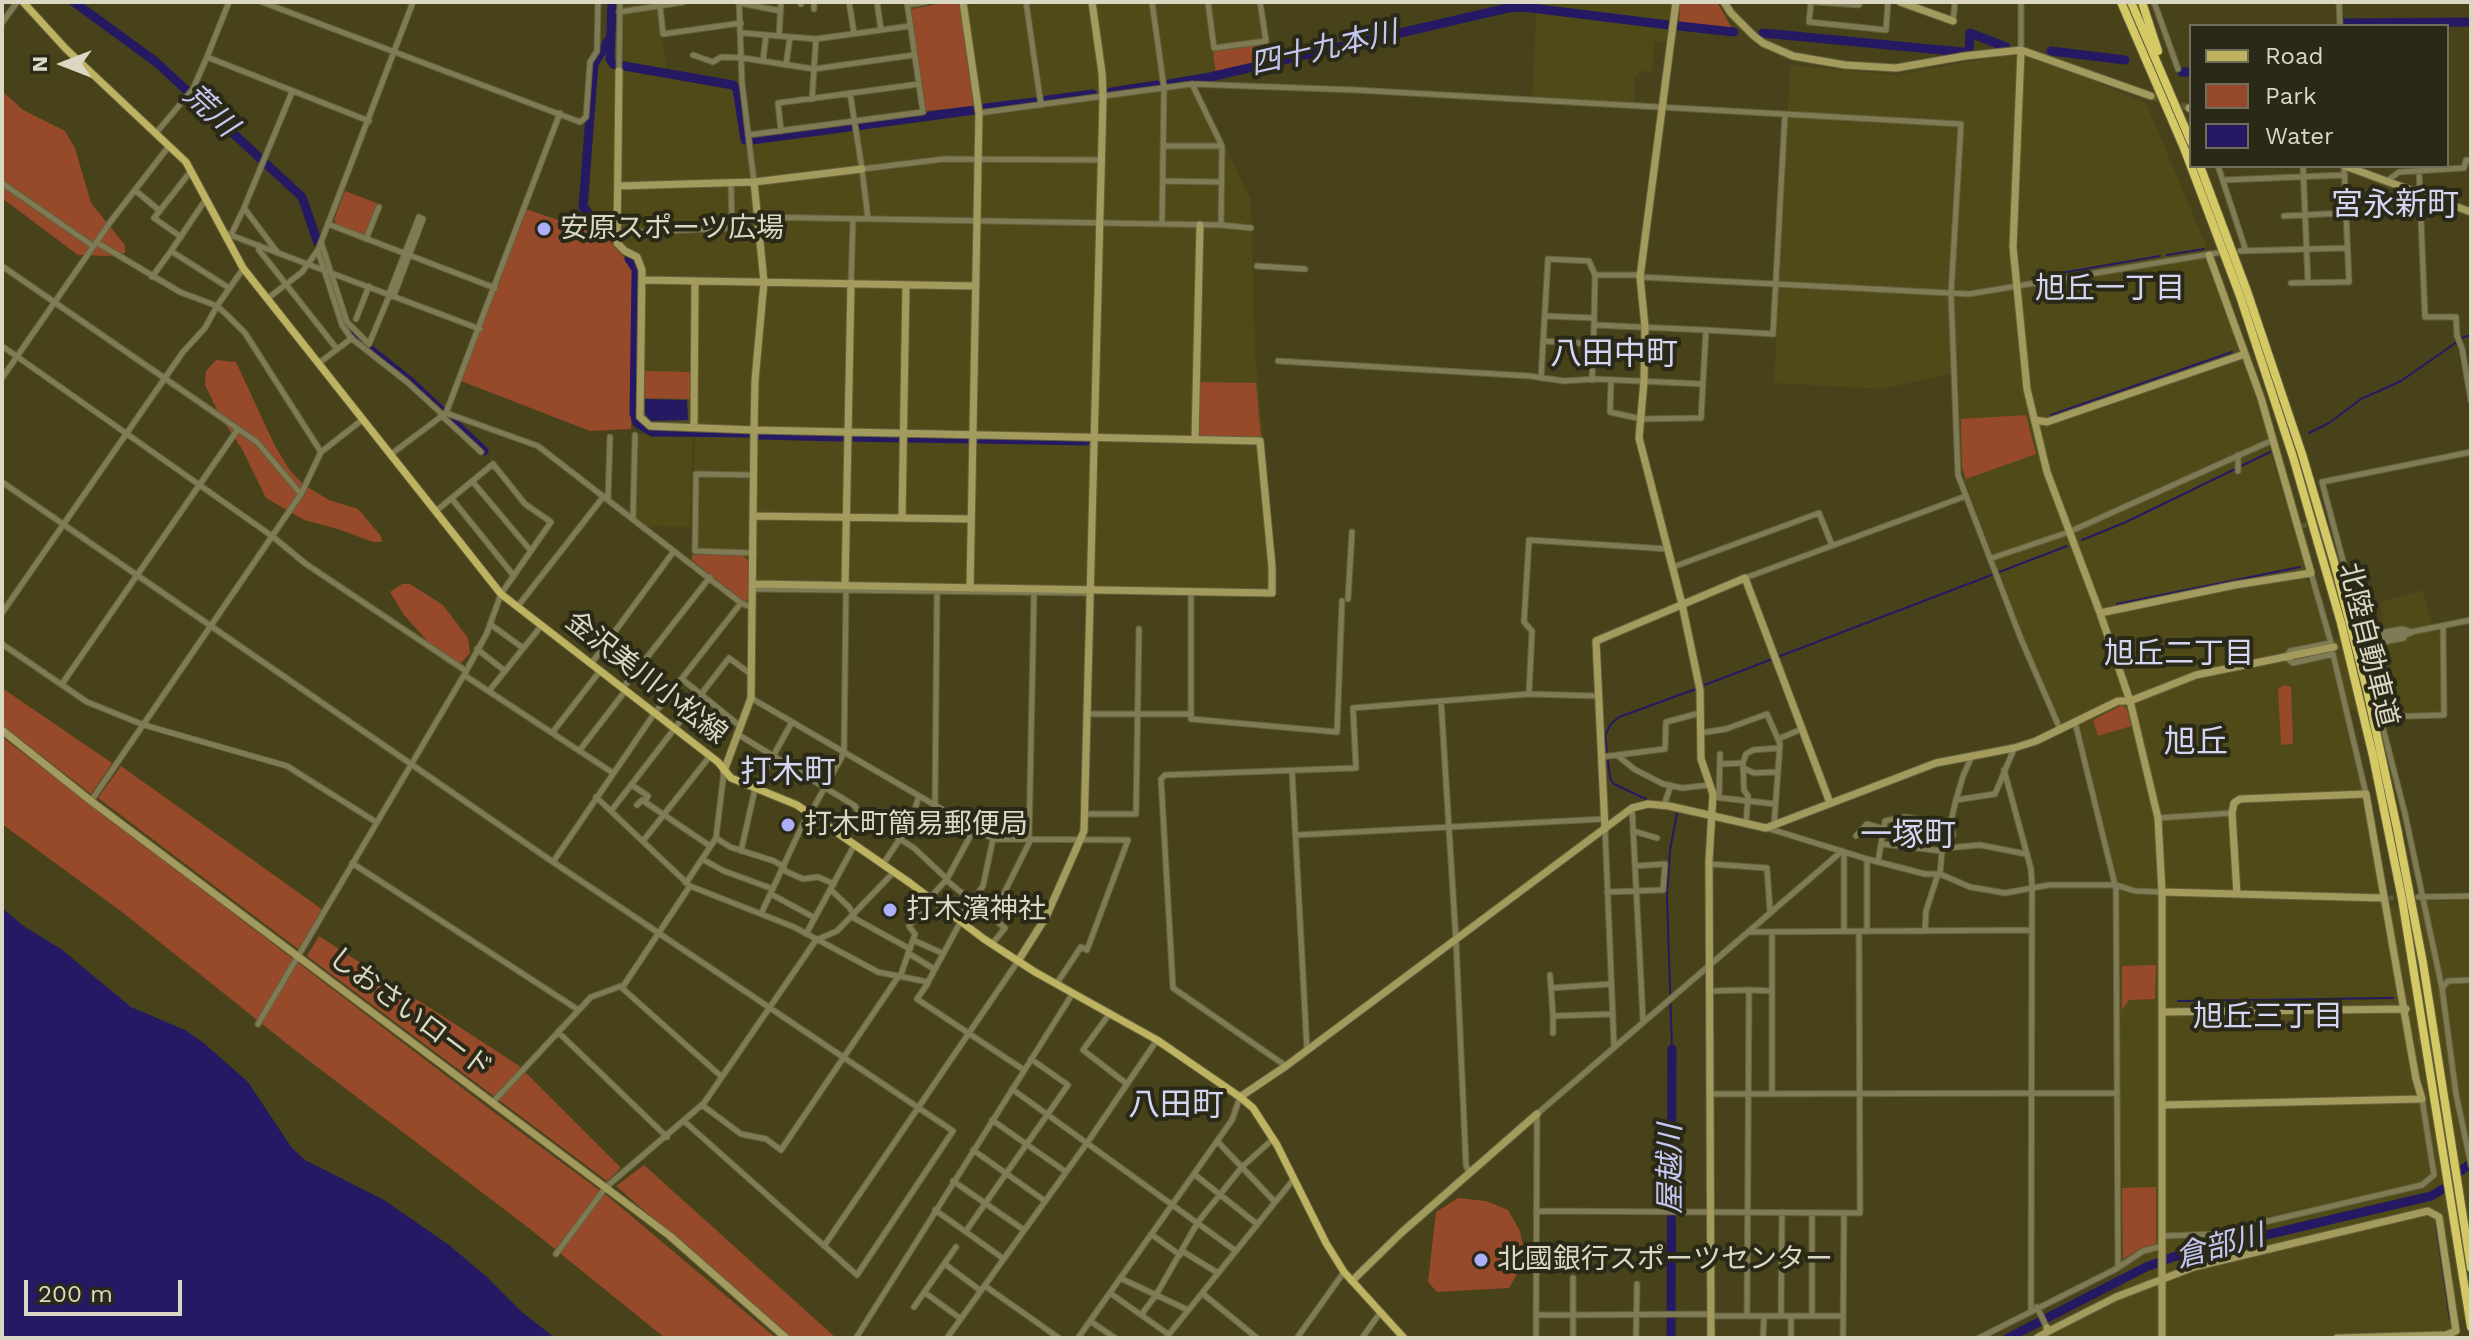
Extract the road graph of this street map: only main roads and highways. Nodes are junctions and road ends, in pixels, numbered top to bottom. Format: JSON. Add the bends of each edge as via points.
{"nodes":[{"id":1,"x":23,"y":2,"type":"edge"},
{"id":2,"x":2121,"y":2,"type":"edge"},
{"id":3,"x":2131,"y":2,"type":"edge"},
{"id":4,"x":2142,"y":2,"type":"edge"},
{"id":5,"x":2189,"y":135,"type":"edge"},
{"id":6,"x":2189,"y":136,"type":"edge"},
{"id":7,"x":2189,"y":161,"type":"edge"},
{"id":8,"x":2192,"y":168,"type":"edge"},
{"id":9,"x":2201,"y":168,"type":"edge"},
{"id":10,"x":2471,"y":1268,"type":"edge"},
{"id":11,"x":2471,"y":1327,"type":"edge"},
{"id":12,"x":1404,"y":1338,"type":"edge"}],
"edges":[{"from":1,"to":12,"type":"main road","name":"金沢美川小松線","via":[[191,171],[243,268],[501,594],[710,756],[731,778],[784,798],[992,944],[1240,1097],[1273,1139],[1344,1272]]},
{"from":2,"to":7,"type":"highway","name":"北陸自動車道"},
{"from":3,"to":6,"type":"highway"},
{"from":4,"to":5,"type":"highway"},
{"from":8,"to":11,"type":"highway","name":"北陸自動車道","via":[[2293,457],[2341,623],[2402,899]]},
{"from":9,"to":10,"type":"highway","name":"北陸自動車道","via":[[2302,454],[2367,690],[2423,963]]}]}
